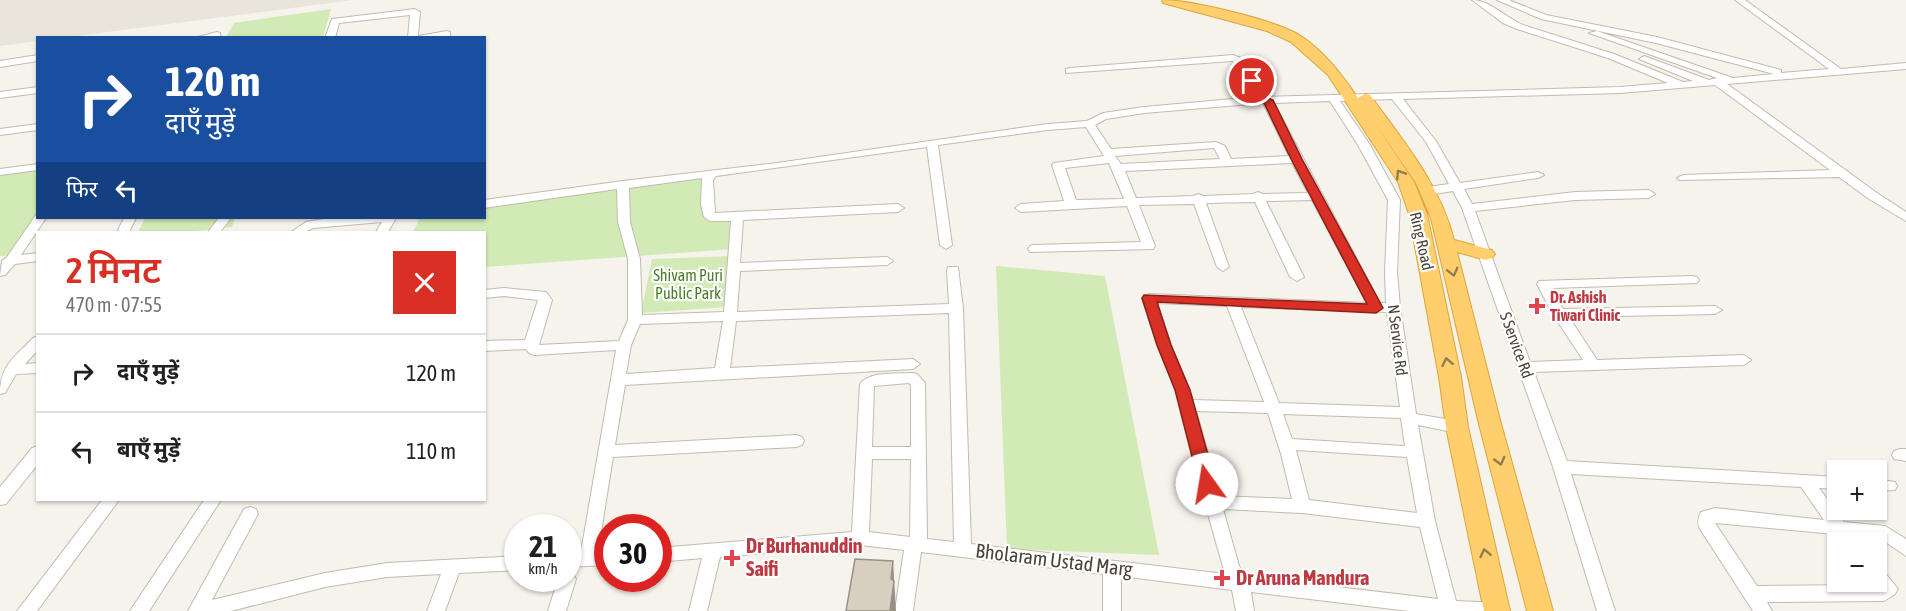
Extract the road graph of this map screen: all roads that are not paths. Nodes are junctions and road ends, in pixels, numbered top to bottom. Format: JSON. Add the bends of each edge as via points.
{"nodes":[{"id":1,"x":1168,"y":0,"type":"edge"},
{"id":2,"x":1202,"y":0,"type":"edge"},
{"id":3,"x":1476,"y":0,"type":"edge"},
{"id":4,"x":1501,"y":0,"type":"edge"},
{"id":5,"x":1739,"y":0,"type":"edge"},
{"id":6,"x":1544,"y":17,"type":"junction"},
{"id":7,"x":1522,"y":19,"type":"dead end"},
{"id":8,"x":447,"y":34,"type":"dead end"},
{"id":9,"x":330,"y":36,"type":"edge"},
{"id":10,"x":413,"y":36,"type":"edge"},
{"id":11,"x":434,"y":36,"type":"edge"},
{"id":12,"x":36,"y":58,"type":"edge"},
{"id":13,"x":0,"y":64,"type":"edge"},
{"id":14,"x":1906,"y":66,"type":"edge"},
{"id":15,"x":1070,"y":71,"type":"dead end"},
{"id":16,"x":1839,"y":72,"type":"junction"},
{"id":17,"x":1789,"y":75,"type":"junction"},
{"id":18,"x":1731,"y":79,"type":"junction"},
{"id":19,"x":1711,"y":82,"type":"junction"},
{"id":20,"x":1684,"y":86,"type":"junction"},
{"id":21,"x":36,"y":90,"type":"edge"},
{"id":22,"x":0,"y":95,"type":"edge"},
{"id":23,"x":1395,"y":96,"type":"junction"},
{"id":24,"x":1350,"y":98,"type":"junction"},
{"id":25,"x":1264,"y":100,"type":"junction"},
{"id":26,"x":1089,"y":124,"type":"junction"},
{"id":27,"x":36,"y":127,"type":"edge"},
{"id":28,"x":0,"y":132,"type":"edge"},
{"id":29,"x":932,"y":143,"type":"junction"},
{"id":30,"x":1296,"y":159,"type":"junction"},
{"id":31,"x":1112,"y":160,"type":"junction"},
{"id":32,"x":1227,"y":162,"type":"junction"},
{"id":33,"x":36,"y":166,"type":"edge"},
{"id":34,"x":0,"y":172,"type":"edge"},
{"id":35,"x":713,"y":173,"type":"junction"},
{"id":36,"x":1842,"y":173,"type":"junction"},
{"id":37,"x":1538,"y":175,"type":"dead end"},
{"id":38,"x":1683,"y":178,"type":"dead end"},
{"id":39,"x":623,"y":184,"type":"junction"},
{"id":40,"x":1455,"y":186,"type":"junction"},
{"id":41,"x":1428,"y":191,"type":"junction"},
{"id":42,"x":1649,"y":194,"type":"dead end"},
{"id":43,"x":1258,"y":196,"type":"junction"},
{"id":44,"x":1316,"y":196,"type":"junction"},
{"id":45,"x":1198,"y":198,"type":"junction"},
{"id":46,"x":1132,"y":201,"type":"junction"},
{"id":47,"x":486,"y":204,"type":"edge"},
{"id":48,"x":1071,"y":204,"type":"junction"},
{"id":49,"x":898,"y":208,"type":"dead end"},
{"id":50,"x":1021,"y":208,"type":"dead end"},
{"id":51,"x":1468,"y":208,"type":"junction"},
{"id":52,"x":737,"y":217,"type":"junction"},
{"id":53,"x":1906,"y":217,"type":"edge"},
{"id":54,"x":39,"y":219,"type":"edge"},
{"id":55,"x":224,"y":219,"type":"edge"},
{"id":56,"x":358,"y":219,"type":"edge"},
{"id":57,"x":334,"y":220,"type":"edge"},
{"id":58,"x":215,"y":231,"type":"edge"},
{"id":59,"x":299,"y":231,"type":"edge"},
{"id":60,"x":1446,"y":243,"type":"junction"},
{"id":61,"x":946,"y":245,"type":"dead end"},
{"id":62,"x":1034,"y":249,"type":"dead end"},
{"id":63,"x":1486,"y":254,"type":"junction"},
{"id":64,"x":36,"y":257,"type":"edge"},
{"id":65,"x":6,"y":261,"type":"edge"},
{"id":66,"x":887,"y":261,"type":"dead end"},
{"id":67,"x":734,"y":267,"type":"junction"},
{"id":68,"x":1223,"y":267,"type":"dead end"},
{"id":69,"x":953,"y":270,"type":"dead end"},
{"id":70,"x":0,"y":272,"type":"edge"},
{"id":71,"x":1298,"y":277,"type":"dead end"},
{"id":72,"x":1692,"y":280,"type":"dead end"},
{"id":73,"x":486,"y":294,"type":"edge"},
{"id":74,"x":1232,"y":301,"type":"junction"},
{"id":75,"x":1393,"y":307,"type":"junction"},
{"id":76,"x":956,"y":308,"type":"junction"},
{"id":77,"x":1376,"y":308,"type":"junction"},
{"id":78,"x":1715,"y":310,"type":"dead end"},
{"id":79,"x":1559,"y":313,"type":"junction"},
{"id":80,"x":730,"y":317,"type":"junction"},
{"id":81,"x":634,"y":320,"type":"junction"},
{"id":82,"x":36,"y":343,"type":"edge"},
{"id":83,"x":531,"y":344,"type":"junction"},
{"id":84,"x":486,"y":345,"type":"edge"},
{"id":85,"x":624,"y":345,"type":"junction"},
{"id":86,"x":1744,"y":360,"type":"dead end"},
{"id":87,"x":1592,"y":363,"type":"junction"},
{"id":88,"x":913,"y":364,"type":"dead end"},
{"id":89,"x":1525,"y":366,"type":"junction"},
{"id":90,"x":36,"y":368,"type":"edge"},
{"id":91,"x":12,"y":369,"type":"junction"},
{"id":92,"x":722,"y":373,"type":"junction"},
{"id":93,"x":618,"y":380,"type":"junction"},
{"id":94,"x":0,"y":388,"type":"edge"},
{"id":95,"x":1187,"y":405,"type":"junction"},
{"id":96,"x":1271,"y":407,"type":"junction"},
{"id":97,"x":1408,"y":416,"type":"junction"},
{"id":98,"x":1457,"y":427,"type":"junction"},
{"id":99,"x":796,"y":441,"type":"dead end"},
{"id":100,"x":1285,"y":444,"type":"junction"},
{"id":101,"x":606,"y":451,"type":"junction"},
{"id":102,"x":1414,"y":452,"type":"junction"},
{"id":103,"x":864,"y":453,"type":"junction"},
{"id":104,"x":919,"y":453,"type":"junction"},
{"id":105,"x":36,"y":454,"type":"edge"},
{"id":106,"x":1561,"y":466,"type":"junction"},
{"id":107,"x":1806,"y":482,"type":"junction"},
{"id":108,"x":1827,"y":483,"type":"edge"},
{"id":109,"x":0,"y":499,"type":"edge"},
{"id":110,"x":110,"y":501,"type":"edge"},
{"id":111,"x":212,"y":501,"type":"edge"},
{"id":112,"x":1211,"y":502,"type":"junction"},
{"id":113,"x":1302,"y":506,"type":"junction"},
{"id":114,"x":250,"y":514,"type":"dead end"},
{"id":115,"x":1428,"y":521,"type":"junction"},
{"id":116,"x":1838,"y":529,"type":"junction"},
{"id":117,"x":1841,"y":532,"type":"edge"},
{"id":118,"x":582,"y":535,"type":"edge"},
{"id":119,"x":860,"y":538,"type":"junction"},
{"id":120,"x":916,"y":544,"type":"junction"},
{"id":121,"x":963,"y":549,"type":"junction"},
{"id":122,"x":1906,"y":549,"type":"edge"},
{"id":123,"x":712,"y":552,"type":"junction"},
{"id":124,"x":672,"y":554,"type":"edge"},
{"id":125,"x":504,"y":564,"type":"edge"},
{"id":126,"x":453,"y":566,"type":"junction"},
{"id":127,"x":1112,"y":567,"type":"junction"},
{"id":128,"x":1240,"y":582,"type":"junction"},
{"id":129,"x":563,"y":592,"type":"edge"},
{"id":130,"x":1885,"y":592,"type":"edge"},
{"id":131,"x":1750,"y":594,"type":"junction"},
{"id":132,"x":1451,"y":610,"type":"edge"},
{"id":133,"x":26,"y":611,"type":"edge"},
{"id":134,"x":139,"y":611,"type":"edge"},
{"id":135,"x":199,"y":611,"type":"edge"},
{"id":136,"x":436,"y":611,"type":"edge"},
{"id":137,"x":557,"y":611,"type":"edge"},
{"id":138,"x":698,"y":611,"type":"edge"},
{"id":139,"x":904,"y":611,"type":"edge"},
{"id":140,"x":1112,"y":611,"type":"edge"},
{"id":141,"x":1245,"y":611,"type":"edge"},
{"id":142,"x":1498,"y":611,"type":"edge"},
{"id":143,"x":1540,"y":611,"type":"edge"},
{"id":144,"x":1606,"y":611,"type":"edge"},
{"id":145,"x":1763,"y":611,"type":"edge"}],
"edges":[{"from":1,"to":24,"type":"highway","name":"Ring Road","via":[[1272,28],[1296,39],[1333,72]]},
{"from":2,"to":24,"type":"highway","name":"Ring Road","via":[[1271,19],[1314,41],[1336,62]]},
{"from":3,"to":20,"type":"street","via":[[1520,27],[1611,56]]},
{"from":4,"to":6,"type":"street"},
{"from":5,"to":16,"type":"street"},
{"from":6,"to":17,"type":"street","via":[[1657,40]]},
{"from":6,"to":18,"type":"street"},
{"from":7,"to":19,"type":"street"},
{"from":8,"to":11,"type":"street"},
{"from":9,"to":10,"type":"street","via":[[334,21],[416,12]]},
{"from":12,"to":13,"type":"street"},
{"from":14,"to":16,"type":"street"},
{"from":15,"to":25,"type":"street","via":[[1233,58],[1243,62]]},
{"from":16,"to":17,"type":"street"},
{"from":17,"to":18,"type":"street"},
{"from":18,"to":19,"type":"street"},
{"from":19,"to":20,"type":"street"},
{"from":19,"to":36,"type":"street"},
{"from":20,"to":23,"type":"street"},
{"from":21,"to":22,"type":"street"},
{"from":23,"to":24,"type":"street"},
{"from":23,"to":40,"type":"street","name":"S Service Rd","via":[[1431,141]]},
{"from":24,"to":25,"type":"street"},
{"from":24,"to":41,"type":"highway","name":"Ring Road"},
{"from":24,"to":75,"type":"street","name":"N Service Rd","via":[[1364,145],[1394,200]]},
{"from":98,"to":24,"type":"highway","name":"Ring Road","one_way":true,"via":[[1418,214],[1406,182]]},
{"from":25,"to":26,"type":"street","via":[[1134,111],[1103,116]]},
{"from":25,"to":30,"type":"street"},
{"from":26,"to":29,"type":"street"},
{"from":26,"to":31,"type":"street"},
{"from":27,"to":28,"type":"street"},
{"from":29,"to":35,"type":"street"},
{"from":29,"to":61,"type":"street"},
{"from":30,"to":32,"type":"street"},
{"from":30,"to":44,"type":"street"},
{"from":31,"to":32,"type":"street"},
{"from":31,"to":32,"type":"street","via":[[1216,145]]},
{"from":31,"to":46,"type":"street"},
{"from":31,"to":48,"type":"street","via":[[1058,165]]},
{"from":33,"to":34,"type":"street"},
{"from":35,"to":39,"type":"street"},
{"from":35,"to":52,"type":"street","via":[[707,179],[710,217]]},
{"from":36,"to":38,"type":"street"},
{"from":36,"to":53,"type":"street"},
{"from":37,"to":40,"type":"street"},
{"from":39,"to":47,"type":"street"},
{"from":39,"to":81,"type":"street","via":[[624,222],[634,260]]},
{"from":40,"to":41,"type":"street"},
{"from":40,"to":51,"type":"street","name":"S Service Rd"},
{"from":41,"to":60,"type":"highway","name":"Ring Road"},
{"from":42,"to":51,"type":"street","via":[[1575,196]]},
{"from":43,"to":44,"type":"street"},
{"from":43,"to":45,"type":"street"},
{"from":43,"to":71,"type":"street"},
{"from":44,"to":77,"type":"street"},
{"from":45,"to":46,"type":"street"},
{"from":45,"to":68,"type":"street"},
{"from":46,"to":48,"type":"street"},
{"from":46,"to":62,"type":"street","via":[[1149,246]]},
{"from":48,"to":50,"type":"street"},
{"from":49,"to":52,"type":"street"},
{"from":51,"to":63,"type":"street","name":"S Service Rd"},
{"from":52,"to":67,"type":"street"},
{"from":54,"to":65,"type":"street"},
{"from":55,"to":58,"type":"street"},
{"from":56,"to":57,"type":"street"},
{"from":57,"to":59,"type":"street"},
{"from":60,"to":63,"type":"highway"},
{"from":60,"to":143,"type":"highway","name":"Ring Road","one_way":true},
{"from":63,"to":89,"type":"street","name":"S Service Rd"},
{"from":64,"to":65,"type":"street"},
{"from":65,"to":70,"type":"street"},
{"from":66,"to":67,"type":"street"},
{"from":67,"to":80,"type":"street"},
{"from":69,"to":76,"type":"street"},
{"from":72,"to":79,"type":"street","via":[[1544,284]]},
{"from":73,"to":83,"type":"street","via":[[541,295],[545,300]]},
{"from":74,"to":77,"type":"street"},
{"from":74,"to":95,"type":"street","via":[[1149,298]]},
{"from":74,"to":96,"type":"street"},
{"from":75,"to":77,"type":"street"},
{"from":75,"to":97,"type":"street","name":"N Service Rd"},
{"from":76,"to":80,"type":"street"},
{"from":76,"to":121,"type":"street"},
{"from":78,"to":79,"type":"street"},
{"from":79,"to":87,"type":"street"},
{"from":80,"to":81,"type":"street"},
{"from":80,"to":92,"type":"street"},
{"from":81,"to":85,"type":"street"},
{"from":82,"to":91,"type":"street"},
{"from":83,"to":84,"type":"street"},
{"from":83,"to":85,"type":"street","via":[[534,350]]},
{"from":85,"to":93,"type":"street"},
{"from":86,"to":87,"type":"street"},
{"from":87,"to":89,"type":"street"},
{"from":88,"to":92,"type":"street"},
{"from":89,"to":106,"type":"street","name":"S Service Rd"},
{"from":90,"to":91,"type":"street"},
{"from":91,"to":94,"type":"street"},
{"from":92,"to":93,"type":"street"},
{"from":93,"to":101,"type":"street"},
{"from":95,"to":96,"type":"street"},
{"from":95,"to":112,"type":"street"},
{"from":96,"to":97,"type":"street"},
{"from":96,"to":100,"type":"street"},
{"from":97,"to":98,"type":"street"},
{"from":97,"to":102,"type":"street","name":"N Service Rd"},
{"from":142,"to":98,"type":"highway","name":"Ring Road","one_way":true},
{"from":99,"to":101,"type":"street"},
{"from":100,"to":102,"type":"street"},
{"from":100,"to":113,"type":"street"},
{"from":101,"to":118,"type":"street"},
{"from":102,"to":115,"type":"street","name":"N Service Rd"},
{"from":103,"to":104,"type":"street"},
{"from":103,"to":104,"type":"street","via":[[867,384],[912,378],[918,384]]},
{"from":103,"to":119,"type":"street"},
{"from":104,"to":120,"type":"street"},
{"from":105,"to":109,"type":"street"},
{"from":106,"to":107,"type":"street"},
{"from":106,"to":144,"type":"street","name":"S Service Rd"},
{"from":107,"to":108,"type":"street"},
{"from":107,"to":116,"type":"street"},
{"from":110,"to":133,"type":"street"},
{"from":111,"to":134,"type":"street"},
{"from":112,"to":113,"type":"street"},
{"from":112,"to":128,"type":"street","via":[[1231,570]]},
{"from":113,"to":115,"type":"street"},
{"from":114,"to":135,"type":"street"},
{"from":115,"to":132,"type":"street","name":"N Service Rd"},
{"from":116,"to":117,"type":"street"},
{"from":116,"to":122,"type":"street","via":[[1885,533]]},
{"from":116,"to":131,"type":"street","via":[[1707,517],[1706,524]]},
{"from":119,"to":120,"type":"street","name":"Bholaram Ustad Marg"},
{"from":119,"to":123,"type":"street","name":"Bholaram Ustad Marg"},
{"from":120,"to":121,"type":"street","name":"Bholaram Ustad Marg"},
{"from":120,"to":139,"type":"street"},
{"from":121,"to":127,"type":"street","name":"Bholaram Ustad Marg"},
{"from":123,"to":124,"type":"street","name":"Bholaram Ustad Marg"},
{"from":123,"to":138,"type":"street"},
{"from":125,"to":126,"type":"street"},
{"from":126,"to":135,"type":"street","via":[[387,570],[325,580]]},
{"from":126,"to":136,"type":"street"},
{"from":127,"to":128,"type":"street","name":"Bholaram Ustad Marg"},
{"from":127,"to":140,"type":"street"},
{"from":128,"to":132,"type":"street","name":"Bholaram Ustad Marg"},
{"from":128,"to":141,"type":"street"},
{"from":129,"to":137,"type":"street"},
{"from":130,"to":131,"type":"street"},
{"from":131,"to":145,"type":"street"},
{"from":132,"to":142,"type":"street","name":"Bholaram Ustad Marg"}]}
